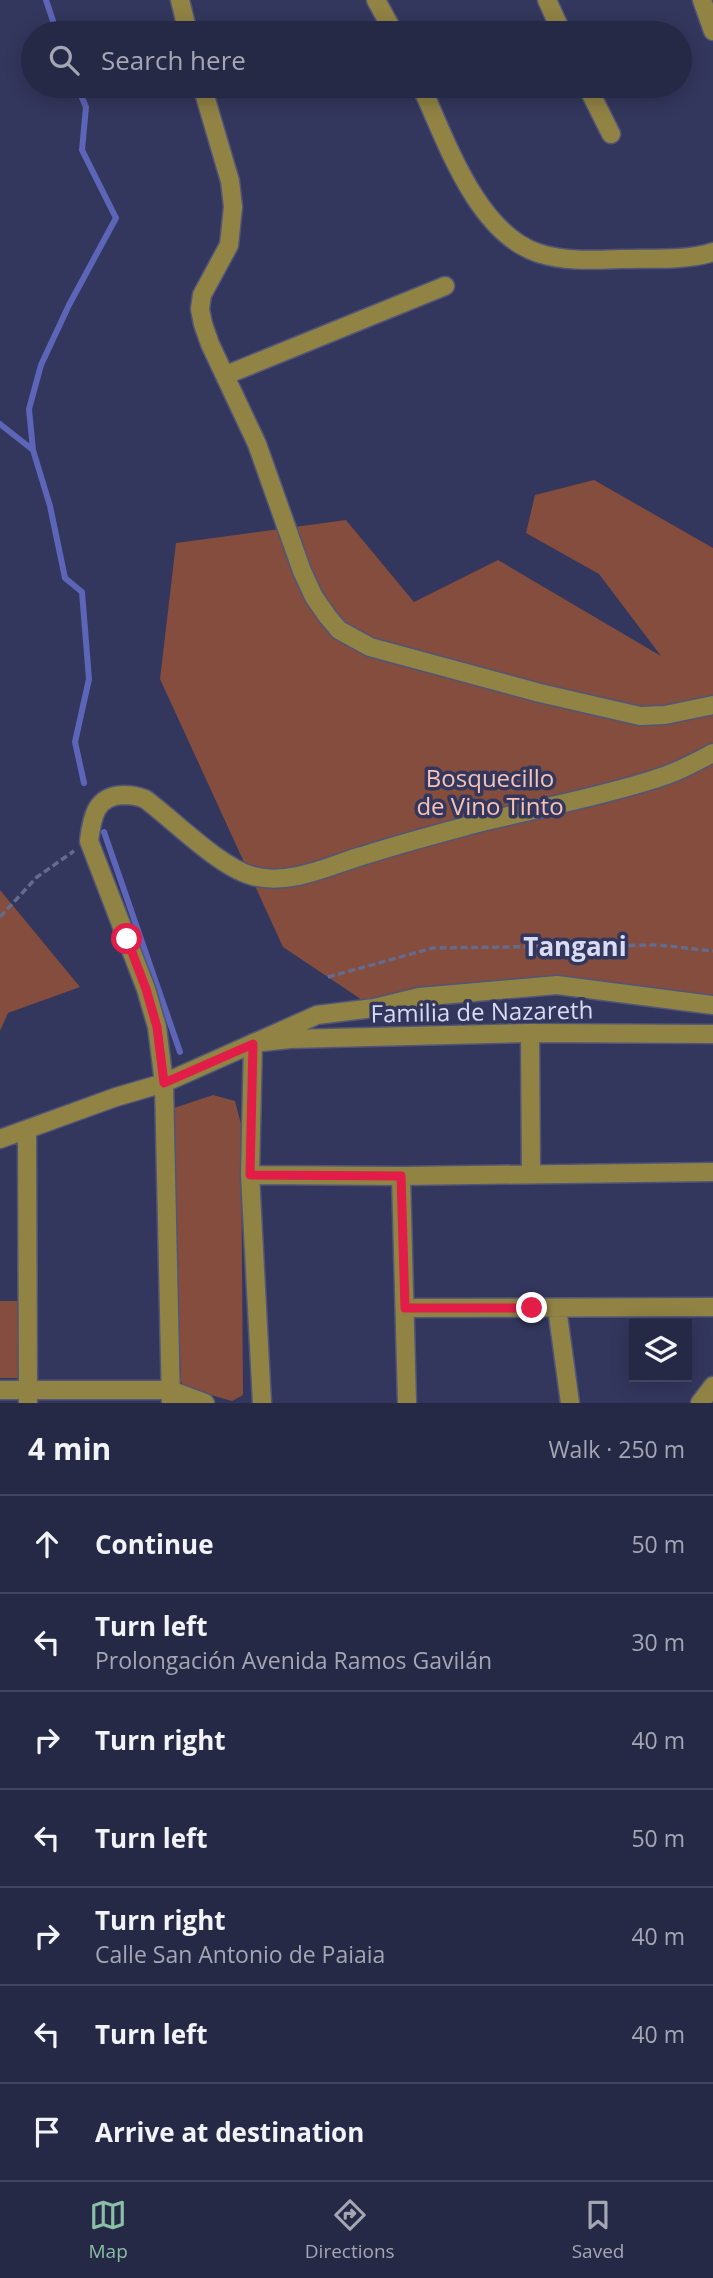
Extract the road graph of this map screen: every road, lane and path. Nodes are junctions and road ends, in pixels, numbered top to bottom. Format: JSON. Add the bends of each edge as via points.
{"nodes":[{"id":1,"x":180,"y":0,"type":"edge"},
{"id":2,"x":376,"y":0,"type":"edge"},
{"id":3,"x":547,"y":0,"type":"edge"},
{"id":4,"x":702,"y":0,"type":"edge"},
{"id":5,"x":185,"y":21,"type":"edge"},
{"id":6,"x":387,"y":21,"type":"edge"},
{"id":7,"x":557,"y":21,"type":"edge"},
{"id":8,"x":713,"y":31,"type":"edge"},
{"id":9,"x":206,"y":98,"type":"edge"},
{"id":10,"x":427,"y":98,"type":"edge"},
{"id":11,"x":593,"y":98,"type":"edge"},
{"id":12,"x":611,"y":135,"type":"dead end"},
{"id":13,"x":713,"y":252,"type":"edge"},
{"id":14,"x":445,"y":286,"type":"dead end"},
{"id":15,"x":226,"y":375,"type":"junction"},
{"id":16,"x":713,"y":705,"type":"edge"},
{"id":17,"x":713,"y":753,"type":"edge"},
{"id":18,"x":89,"y":841,"type":"junction"},
{"id":19,"x":0,"y":917,"type":"edge"},
{"id":20,"x":713,"y":951,"type":"edge"},
{"id":21,"x":328,"y":977,"type":"dead end"},
{"id":22,"x":713,"y":1005,"type":"edge"},
{"id":23,"x":530,"y":1033,"type":"junction"},
{"id":24,"x":713,"y":1034,"type":"edge"},
{"id":25,"x":253,"y":1044,"type":"junction"},
{"id":26,"x":164,"y":1083,"type":"junction"},
{"id":27,"x":27,"y":1130,"type":"junction"},
{"id":28,"x":0,"y":1139,"type":"edge"},
{"id":29,"x":713,"y":1172,"type":"edge"},
{"id":30,"x":531,"y":1174,"type":"junction"},
{"id":31,"x":250,"y":1175,"type":"junction"},
{"id":32,"x":401,"y":1176,"type":"junction"},
{"id":33,"x":713,"y":1307,"type":"edge"},
{"id":34,"x":405,"y":1308,"type":"junction"},
{"id":35,"x":557,"y":1308,"type":"junction"},
{"id":36,"x":713,"y":1386,"type":"edge"},
{"id":37,"x":0,"y":1390,"type":"edge"},
{"id":38,"x":28,"y":1397,"type":"edge"},
{"id":39,"x":170,"y":1397,"type":"edge"},
{"id":40,"x":205,"y":1403,"type":"edge"},
{"id":41,"x":262,"y":1403,"type":"edge"},
{"id":42,"x":407,"y":1403,"type":"edge"},
{"id":43,"x":570,"y":1403,"type":"edge"},
{"id":44,"x":700,"y":1403,"type":"edge"}],
"edges":[{"from":1,"to":5,"type":"street"},
{"from":2,"to":6,"type":"street"},
{"from":3,"to":7,"type":"street"},
{"from":4,"to":8,"type":"street"},
{"from":9,"to":15,"type":"street","via":[[233,206],[229,245],[202,295],[201,309],[210,344]]},
{"from":10,"to":13,"type":"street","via":[[478,202],[515,242],[536,252],[580,261]]},
{"from":11,"to":12,"type":"street"},
{"from":14,"to":15,"type":"street"},
{"from":15,"to":16,"type":"street","via":[[257,444],[302,571],[314,597],[339,630],[370,647],[640,716]]},
{"from":17,"to":18,"type":"street","via":[[653,780],[472,825],[313,873],[273,879],[238,870],[138,796],[114,796],[98,805]]},
{"from":18,"to":19,"type":"path","via":[[37,877]]},
{"from":18,"to":26,"type":"street","via":[[146,989],[157,1027]]},
{"from":20,"to":21,"type":"path","via":[[658,945],[433,948]]},
{"from":22,"to":25,"type":"street","via":[[557,985],[419,997],[317,1015]]},
{"from":23,"to":24,"type":"street","name":"Familia de Nazareth"},
{"from":23,"to":25,"type":"street","name":"Familia de Nazareth"},
{"from":23,"to":30,"type":"street"},
{"from":25,"to":26,"type":"street"},
{"from":25,"to":31,"type":"street"},
{"from":26,"to":27,"type":"street"},
{"from":26,"to":39,"type":"street"},
{"from":27,"to":28,"type":"street"},
{"from":27,"to":38,"type":"street"},
{"from":29,"to":30,"type":"street"},
{"from":30,"to":32,"type":"street"},
{"from":31,"to":32,"type":"street"},
{"from":31,"to":41,"type":"street"},
{"from":32,"to":34,"type":"street"},
{"from":33,"to":35,"type":"street"},
{"from":34,"to":35,"type":"street"},
{"from":34,"to":42,"type":"street"},
{"from":35,"to":43,"type":"street"},
{"from":36,"to":44,"type":"street"},
{"from":37,"to":38,"type":"street"},
{"from":38,"to":39,"type":"street"},
{"from":39,"to":40,"type":"street"}]}
